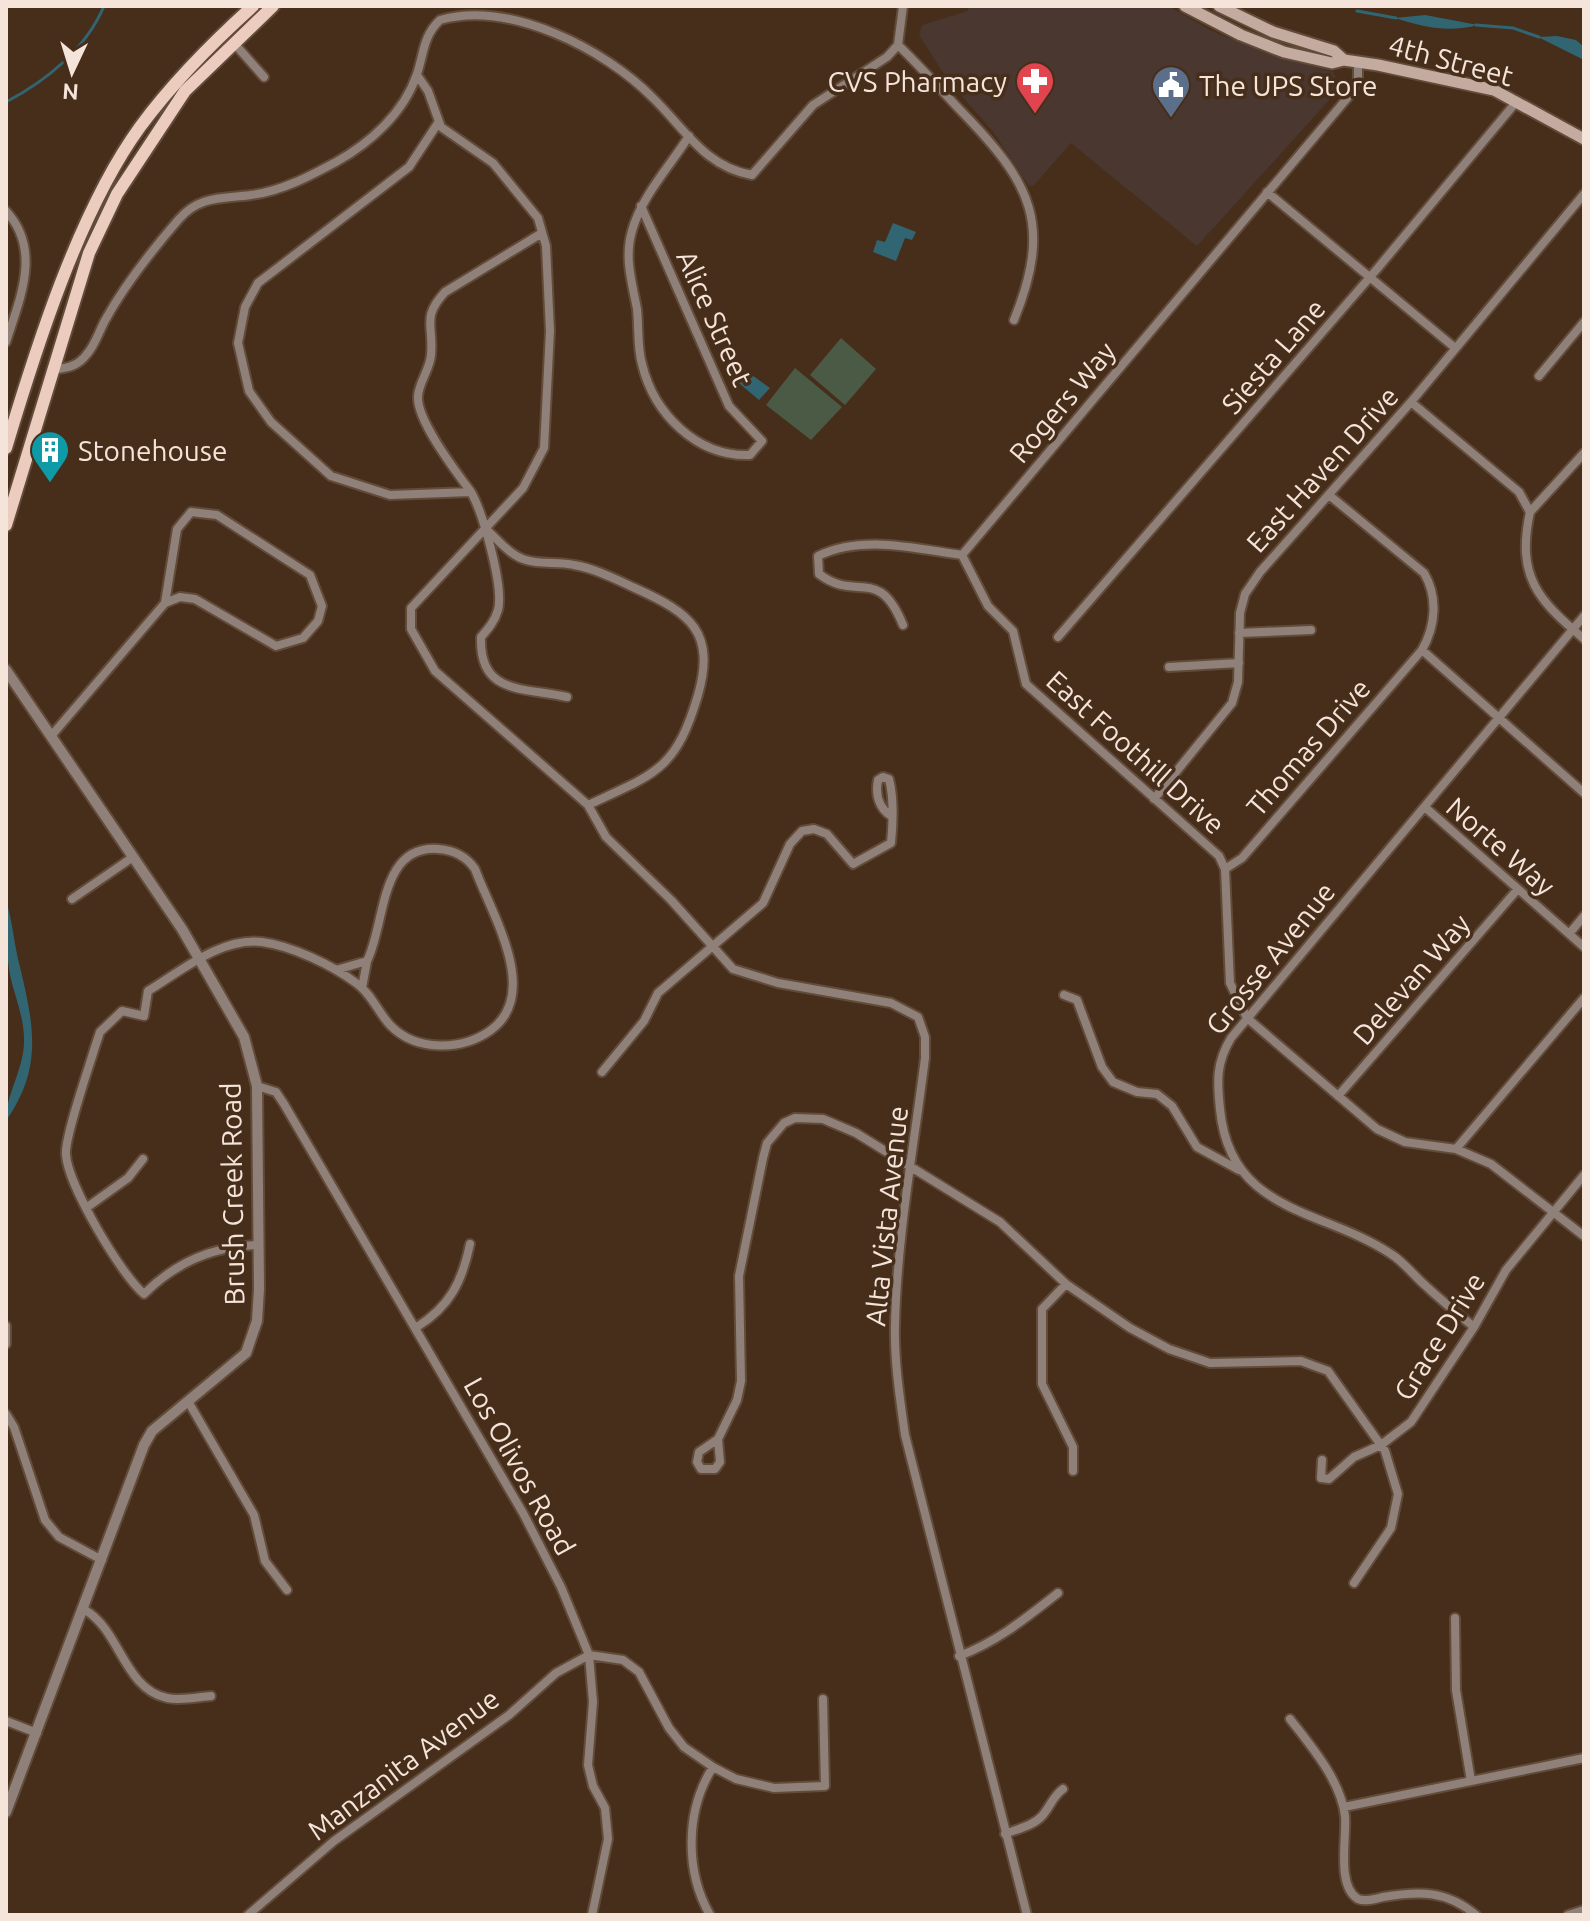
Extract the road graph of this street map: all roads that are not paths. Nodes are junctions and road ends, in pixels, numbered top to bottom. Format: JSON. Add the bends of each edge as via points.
{"nodes":[{"id":1,"x":253,"y":6,"type":"edge"},
{"id":2,"x":273,"y":6,"type":"edge"},
{"id":3,"x":903,"y":6,"type":"edge"},
{"id":4,"x":1185,"y":6,"type":"edge"},
{"id":5,"x":1219,"y":6,"type":"edge"},
{"id":6,"x":230,"y":36,"type":"junction"},
{"id":7,"x":898,"y":45,"type":"junction"},
{"id":8,"x":1344,"y":60,"type":"junction"},
{"id":9,"x":1358,"y":62,"type":"junction"},
{"id":10,"x":417,"y":75,"type":"junction"},
{"id":11,"x":264,"y":77,"type":"dead end"},
{"id":12,"x":1517,"y":101,"type":"junction"},
{"id":13,"x":438,"y":123,"type":"junction"},
{"id":14,"x":689,"y":136,"type":"junction"},
{"id":15,"x":1584,"y":139,"type":"edge"},
{"id":16,"x":1267,"y":192,"type":"junction"},
{"id":17,"x":1584,"y":194,"type":"edge"},
{"id":18,"x":641,"y":206,"type":"junction"},
{"id":19,"x":6,"y":211,"type":"edge"},
{"id":20,"x":542,"y":233,"type":"junction"},
{"id":21,"x":1370,"y":277,"type":"junction"},
{"id":22,"x":1014,"y":320,"type":"dead end"},
{"id":23,"x":1584,"y":322,"type":"edge"},
{"id":24,"x":6,"y":342,"type":"edge"},
{"id":25,"x":1454,"y":347,"type":"junction"},
{"id":26,"x":56,"y":369,"type":"junction"},
{"id":27,"x":1539,"y":376,"type":"dead end"},
{"id":28,"x":1411,"y":402,"type":"junction"},
{"id":29,"x":6,"y":448,"type":"edge"},
{"id":30,"x":1584,"y":453,"type":"edge"},
{"id":31,"x":471,"y":492,"type":"junction"},
{"id":32,"x":1329,"y":495,"type":"junction"},
{"id":33,"x":1530,"y":512,"type":"junction"},
{"id":34,"x":6,"y":525,"type":"edge"},
{"id":35,"x":487,"y":530,"type":"junction"},
{"id":36,"x":962,"y":555,"type":"junction"},
{"id":37,"x":165,"y":603,"type":"junction"},
{"id":38,"x":1584,"y":616,"type":"edge"},
{"id":39,"x":903,"y":625,"type":"dead end"},
{"id":40,"x":1311,"y":630,"type":"dead end"},
{"id":41,"x":1573,"y":630,"type":"junction"},
{"id":42,"x":1239,"y":633,"type":"junction"},
{"id":43,"x":1058,"y":637,"type":"dead end"},
{"id":44,"x":1584,"y":639,"type":"edge"},
{"id":45,"x":1422,"y":650,"type":"junction"},
{"id":46,"x":1239,"y":663,"type":"junction"},
{"id":47,"x":1169,"y":667,"type":"dead end"},
{"id":48,"x":6,"y":670,"type":"edge"},
{"id":49,"x":567,"y":697,"type":"dead end"},
{"id":50,"x":1499,"y":719,"type":"junction"},
{"id":51,"x":52,"y":735,"type":"junction"},
{"id":52,"x":1584,"y":793,"type":"edge"},
{"id":53,"x":1154,"y":799,"type":"junction"},
{"id":54,"x":588,"y":805,"type":"junction"},
{"id":55,"x":1426,"y":808,"type":"junction"},
{"id":56,"x":891,"y":816,"type":"dead end"},
{"id":57,"x":133,"y":857,"type":"junction"},
{"id":58,"x":1225,"y":869,"type":"junction"},
{"id":59,"x":1517,"y":890,"type":"junction"},
{"id":60,"x":72,"y":899,"type":"dead end"},
{"id":61,"x":1584,"y":916,"type":"edge"},
{"id":62,"x":1569,"y":934,"type":"junction"},
{"id":63,"x":1584,"y":947,"type":"edge"},
{"id":64,"x":710,"y":948,"type":"junction"},
{"id":65,"x":199,"y":959,"type":"junction"},
{"id":66,"x":367,"y":961,"type":"junction"},
{"id":67,"x":336,"y":970,"type":"junction"},
{"id":68,"x":362,"y":988,"type":"junction"},
{"id":69,"x":1064,"y":995,"type":"dead end"},
{"id":70,"x":1584,"y":998,"type":"edge"},
{"id":71,"x":1247,"y":1018,"type":"junction"},
{"id":72,"x":602,"y":1072,"type":"dead end"},
{"id":73,"x":257,"y":1086,"type":"junction"},
{"id":74,"x":1338,"y":1096,"type":"junction"},
{"id":75,"x":1456,"y":1149,"type":"junction"},
{"id":76,"x":143,"y":1159,"type":"dead end"},
{"id":77,"x":912,"y":1166,"type":"junction"},
{"id":78,"x":1243,"y":1173,"type":"junction"},
{"id":79,"x":1584,"y":1175,"type":"edge"},
{"id":80,"x":86,"y":1208,"type":"junction"},
{"id":81,"x":1554,"y":1209,"type":"junction"},
{"id":82,"x":1584,"y":1236,"type":"edge"},
{"id":83,"x":470,"y":1244,"type":"dead end"},
{"id":84,"x":259,"y":1245,"type":"junction"},
{"id":85,"x":1066,"y":1284,"type":"junction"},
{"id":86,"x":6,"y":1326,"type":"edge"},
{"id":87,"x":417,"y":1327,"type":"junction"},
{"id":88,"x":1474,"y":1327,"type":"junction"},
{"id":89,"x":6,"y":1344,"type":"edge"},
{"id":90,"x":189,"y":1403,"type":"junction"},
{"id":91,"x":6,"y":1414,"type":"edge"},
{"id":92,"x":718,"y":1439,"type":"dead end"},
{"id":93,"x":1381,"y":1445,"type":"junction"},
{"id":94,"x":1322,"y":1460,"type":"dead end"},
{"id":95,"x":1073,"y":1471,"type":"dead end"},
{"id":96,"x":102,"y":1560,"type":"junction"},
{"id":97,"x":1354,"y":1583,"type":"dead end"},
{"id":98,"x":287,"y":1590,"type":"dead end"},
{"id":99,"x":1058,"y":1593,"type":"dead end"},
{"id":100,"x":85,"y":1610,"type":"junction"},
{"id":101,"x":1455,"y":1618,"type":"dead end"},
{"id":102,"x":589,"y":1655,"type":"junction"},
{"id":103,"x":959,"y":1656,"type":"junction"},
{"id":104,"x":211,"y":1696,"type":"dead end"},
{"id":105,"x":823,"y":1699,"type":"dead end"},
{"id":106,"x":1290,"y":1719,"type":"dead end"},
{"id":107,"x":6,"y":1721,"type":"edge"},
{"id":108,"x":37,"y":1733,"type":"junction"},
{"id":109,"x":1584,"y":1758,"type":"edge"},
{"id":110,"x":713,"y":1767,"type":"junction"},
{"id":111,"x":1471,"y":1781,"type":"junction"},
{"id":112,"x":1063,"y":1789,"type":"dead end"},
{"id":113,"x":1344,"y":1807,"type":"junction"},
{"id":114,"x":6,"y":1812,"type":"edge"},
{"id":115,"x":1005,"y":1834,"type":"junction"},
{"id":116,"x":1584,"y":1913,"type":"edge"},
{"id":117,"x":248,"y":1915,"type":"edge"},
{"id":118,"x":592,"y":1915,"type":"edge"},
{"id":119,"x":710,"y":1915,"type":"edge"},
{"id":120,"x":1027,"y":1915,"type":"edge"},
{"id":121,"x":1476,"y":1915,"type":"edge"},
{"id":122,"x":1568,"y":1915,"type":"edge"}],
"edges":[{"from":1,"to":6,"type":"main road"},
{"from":2,"to":6,"type":"main road"},
{"from":3,"to":7,"type":"street"},
{"from":4,"to":8,"type":"main road","name":"4th Street","via":[[1266,46],[1332,63]]},
{"from":5,"to":8,"type":"main road","name":"4th Street","via":[[1273,32],[1334,51]]},
{"from":6,"to":11,"type":"street"},
{"from":6,"to":26,"type":"main road","via":[[185,91],[117,194],[89,253]]},
{"from":6,"to":29,"type":"main road","via":[[175,84],[139,129],[105,186],[35,352]]},
{"from":7,"to":14,"type":"street","via":[[813,105],[752,175],[717,165]]},
{"from":7,"to":22,"type":"street","via":[[991,142],[1013,169],[1029,202],[1034,252]]},
{"from":8,"to":9,"type":"main road","name":"4th Street"},
{"from":9,"to":12,"type":"main road","name":"4th Street","via":[[1494,90]]},
{"from":9,"to":16,"type":"street","name":"Rogers Way","via":[[1357,85]]},
{"from":10,"to":13,"type":"street"},
{"from":10,"to":14,"type":"street","via":[[429,29],[440,20],[475,11],[515,16],[607,58]]},
{"from":10,"to":26,"type":"street","via":[[390,120],[338,160],[294,184],[209,199],[188,211],[108,315],[87,354],[73,366]]},
{"from":12,"to":15,"type":"main road","name":"4th Street"},
{"from":12,"to":21,"type":"street","name":"Siesta Lane"},
{"from":13,"to":20,"type":"street","via":[[493,163],[523,196]]},
{"from":13,"to":31,"type":"street","via":[[409,167],[258,283],[245,307],[238,343],[249,391],[263,412],[331,476],[390,495]]},
{"from":14,"to":18,"type":"street","name":"Alice Street"},
{"from":16,"to":21,"type":"street"},
{"from":16,"to":36,"type":"street","name":"Rogers Way"},
{"from":17,"to":25,"type":"street","name":"East Haven Drive"},
{"from":18,"to":18,"type":"street","name":"Alice Street","via":[[627,267],[641,363],[664,415],[684,432],[715,450],[750,455],[762,441],[729,406]]},
{"from":19,"to":24,"type":"street","via":[[20,231],[27,258]]},
{"from":20,"to":31,"type":"street","via":[[445,292],[428,321],[431,355],[417,397],[438,444]]},
{"from":20,"to":35,"type":"street","name":"Alta Vista Avenue","via":[[550,331],[544,448],[523,488]]},
{"from":21,"to":25,"type":"street"},
{"from":21,"to":43,"type":"street","name":"Siesta Lane"},
{"from":23,"to":27,"type":"street"},
{"from":25,"to":28,"type":"street","name":"East Haven Drive"},
{"from":26,"to":34,"type":"main road"},
{"from":28,"to":32,"type":"street","name":"East Haven Drive"},
{"from":28,"to":33,"type":"street","via":[[1519,492]]},
{"from":30,"to":33,"type":"street"},
{"from":31,"to":35,"type":"street"},
{"from":32,"to":42,"type":"street","name":"East Haven Drive","via":[[1245,594]]},
{"from":32,"to":45,"type":"street","via":[[1424,573],[1433,588],[1431,634]]},
{"from":33,"to":41,"type":"street","via":[[1530,582],[1549,610]]},
{"from":35,"to":49,"type":"street","via":[[499,606],[481,637],[484,669],[515,689]]},
{"from":35,"to":54,"type":"street","name":"Alta Vista Avenue","via":[[423,592],[411,608],[411,629],[435,671],[452,688]]},
{"from":35,"to":54,"type":"street","via":[[525,560],[595,570],[670,604],[684,613],[702,640],[700,687],[675,753],[646,778]]},
{"from":36,"to":39,"type":"street","via":[[901,544],[830,550],[818,556],[819,574],[828,581],[883,591]]},
{"from":36,"to":53,"type":"street","name":"East Foothill Drive","via":[[988,606],[1013,631],[1026,684]]},
{"from":37,"to":37,"type":"street","via":[[195,599],[276,646],[303,638],[318,621],[322,606],[310,575],[217,515],[191,512],[177,529]]},
{"from":37,"to":51,"type":"street"},
{"from":38,"to":41,"type":"street","name":"Grosse Avenue"},
{"from":40,"to":42,"type":"street"},
{"from":41,"to":44,"type":"street"},
{"from":41,"to":50,"type":"street","name":"Grosse Avenue"},
{"from":42,"to":46,"type":"street","name":"East Haven Drive"},
{"from":45,"to":50,"type":"street"},
{"from":45,"to":58,"type":"street","name":"Thomas Drive","via":[[1242,858]]},
{"from":46,"to":47,"type":"street"},
{"from":46,"to":53,"type":"street","name":"East Haven Drive","via":[[1232,703]]},
{"from":48,"to":51,"type":"street","name":"Brush Creek Road"},
{"from":50,"to":52,"type":"street"},
{"from":50,"to":55,"type":"street","name":"Grosse Avenue"},
{"from":51,"to":57,"type":"street","name":"Brush Creek Road"},
{"from":53,"to":58,"type":"street","name":"East Foothill Drive","via":[[1219,856]]},
{"from":54,"to":64,"type":"street","name":"Alta Vista Avenue","via":[[606,837],[671,900]]},
{"from":55,"to":59,"type":"street","name":"Norte Way"},
{"from":55,"to":71,"type":"street","name":"Grosse Avenue"},
{"from":56,"to":64,"type":"street","via":[[891,843],[862,863],[853,864],[827,834],[802,831],[790,844],[763,903]]},
{"from":57,"to":60,"type":"street"},
{"from":57,"to":65,"type":"street","name":"Brush Creek Road"},
{"from":58,"to":71,"type":"street","name":"East Foothill Drive","via":[[1230,983]]},
{"from":59,"to":62,"type":"street","name":"Norte Way"},
{"from":59,"to":74,"type":"street","name":"Delevan Way"},
{"from":61,"to":62,"type":"street"},
{"from":62,"to":63,"type":"street","name":"Norte Way"},
{"from":64,"to":72,"type":"street","via":[[658,993],[644,1021]]},
{"from":64,"to":77,"type":"street","name":"Alta Vista Avenue","via":[[747,975],[891,1003],[918,1017],[925,1058]]},
{"from":65,"to":67,"type":"street","via":[[236,942],[252,941]]},
{"from":65,"to":73,"type":"street","name":"Brush Creek Road","via":[[244,1037]]},
{"from":65,"to":80,"type":"street","via":[[148,991],[144,1016],[122,1011],[100,1032],[65,1155]]},
{"from":66,"to":67,"type":"street"},
{"from":66,"to":68,"type":"street"},
{"from":66,"to":68,"type":"street","via":[[401,861],[423,850],[454,851],[475,869],[515,976],[514,999],[490,1030],[453,1046],[439,1046],[401,1035]]},
{"from":67,"to":68,"type":"street"},
{"from":69,"to":78,"type":"street","via":[[1077,1000],[1102,1067],[1113,1082],[1157,1094],[1172,1106],[1197,1147]]},
{"from":70,"to":75,"type":"street"},
{"from":71,"to":74,"type":"street","name":"East Foothill Drive"},
{"from":71,"to":78,"type":"street","name":"Grosse Avenue","via":[[1220,1057],[1216,1077],[1226,1140]]},
{"from":73,"to":84,"type":"street","name":"Brush Creek Road"},
{"from":73,"to":87,"type":"street","name":"Los Olivos Road","via":[[276,1092],[284,1104]]},
{"from":74,"to":75,"type":"street","name":"East Foothill Drive","via":[[1377,1129],[1405,1142]]},
{"from":75,"to":81,"type":"street","name":"East Foothill Drive","via":[[1491,1164]]},
{"from":76,"to":80,"type":"street","via":[[128,1178]]},
{"from":77,"to":85,"type":"street","via":[[1000,1222]]},
{"from":77,"to":92,"type":"street","via":[[823,1119],[795,1118],[776,1131],[763,1158],[739,1276],[741,1381]]},
{"from":77,"to":103,"type":"street","name":"Alta Vista Avenue","via":[[897,1268],[900,1399]]},
{"from":78,"to":88,"type":"street","name":"Grosse Avenue","via":[[1275,1201],[1392,1254]]},
{"from":79,"to":81,"type":"street","name":"Grace Drive"},
{"from":80,"to":84,"type":"street","via":[[131,1283],[144,1294],[207,1252],[229,1245]]},
{"from":81,"to":82,"type":"street","name":"East Foothill Drive"},
{"from":81,"to":88,"type":"street","name":"Grace Drive","via":[[1506,1270]]},
{"from":83,"to":87,"type":"street","via":[[455,1292],[440,1312]]},
{"from":84,"to":90,"type":"street","name":"Brush Creek Road","via":[[257,1321],[250,1346]]},
{"from":85,"to":93,"type":"street","via":[[1130,1328],[1188,1358],[1226,1364],[1301,1361],[1328,1371]]},
{"from":85,"to":95,"type":"street","via":[[1042,1309],[1042,1384],[1073,1447]]},
{"from":86,"to":89,"type":"street"},
{"from":87,"to":102,"type":"street","name":"Los Olivos Road","via":[[523,1513]]},
{"from":88,"to":93,"type":"street","name":"Grace Drive","via":[[1411,1422]]},
{"from":90,"to":96,"type":"street","name":"Brush Creek Road","via":[[152,1431],[144,1445]]},
{"from":90,"to":98,"type":"street","via":[[254,1515],[265,1561]]},
{"from":91,"to":96,"type":"street","via":[[45,1520],[59,1537]]},
{"from":93,"to":94,"type":"street","name":"Grace Drive","via":[[1354,1457],[1329,1479],[1321,1478]]},
{"from":93,"to":97,"type":"street","via":[[1395,1478],[1397,1512],[1386,1538]]},
{"from":96,"to":100,"type":"street","name":"Brush Creek Road"},
{"from":99,"to":103,"type":"street","via":[[1011,1630]]},
{"from":100,"to":104,"type":"street","via":[[98,1618],[148,1690],[168,1698]]},
{"from":100,"to":108,"type":"street","name":"Brush Creek Road"},
{"from":101,"to":111,"type":"street","via":[[1456,1690]]},
{"from":102,"to":110,"type":"street","via":[[623,1660],[639,1672],[669,1728],[684,1747]]},
{"from":102,"to":117,"type":"street","name":"Manzanita Avenue","via":[[556,1673],[509,1715],[334,1841]]},
{"from":102,"to":118,"type":"street","name":"Los Olivos Road","via":[[593,1702],[588,1765],[605,1808],[608,1839]]},
{"from":103,"to":115,"type":"street","name":"Alta Vista Avenue"},
{"from":105,"to":110,"type":"street","via":[[825,1786],[774,1788]]},
{"from":106,"to":113,"type":"street","via":[[1313,1748]]},
{"from":107,"to":108,"type":"street"},
{"from":108,"to":114,"type":"street","name":"Brush Creek Road"},
{"from":109,"to":111,"type":"street"},
{"from":110,"to":119,"type":"street","via":[[698,1799],[691,1859]]},
{"from":111,"to":113,"type":"street"},
{"from":112,"to":115,"type":"street","via":[[1032,1824]]},
{"from":113,"to":121,"type":"street","via":[[1347,1883],[1356,1897],[1437,1893]]},
{"from":115,"to":120,"type":"street","name":"Alta Vista Avenue"},
{"from":116,"to":122,"type":"street"}]}
